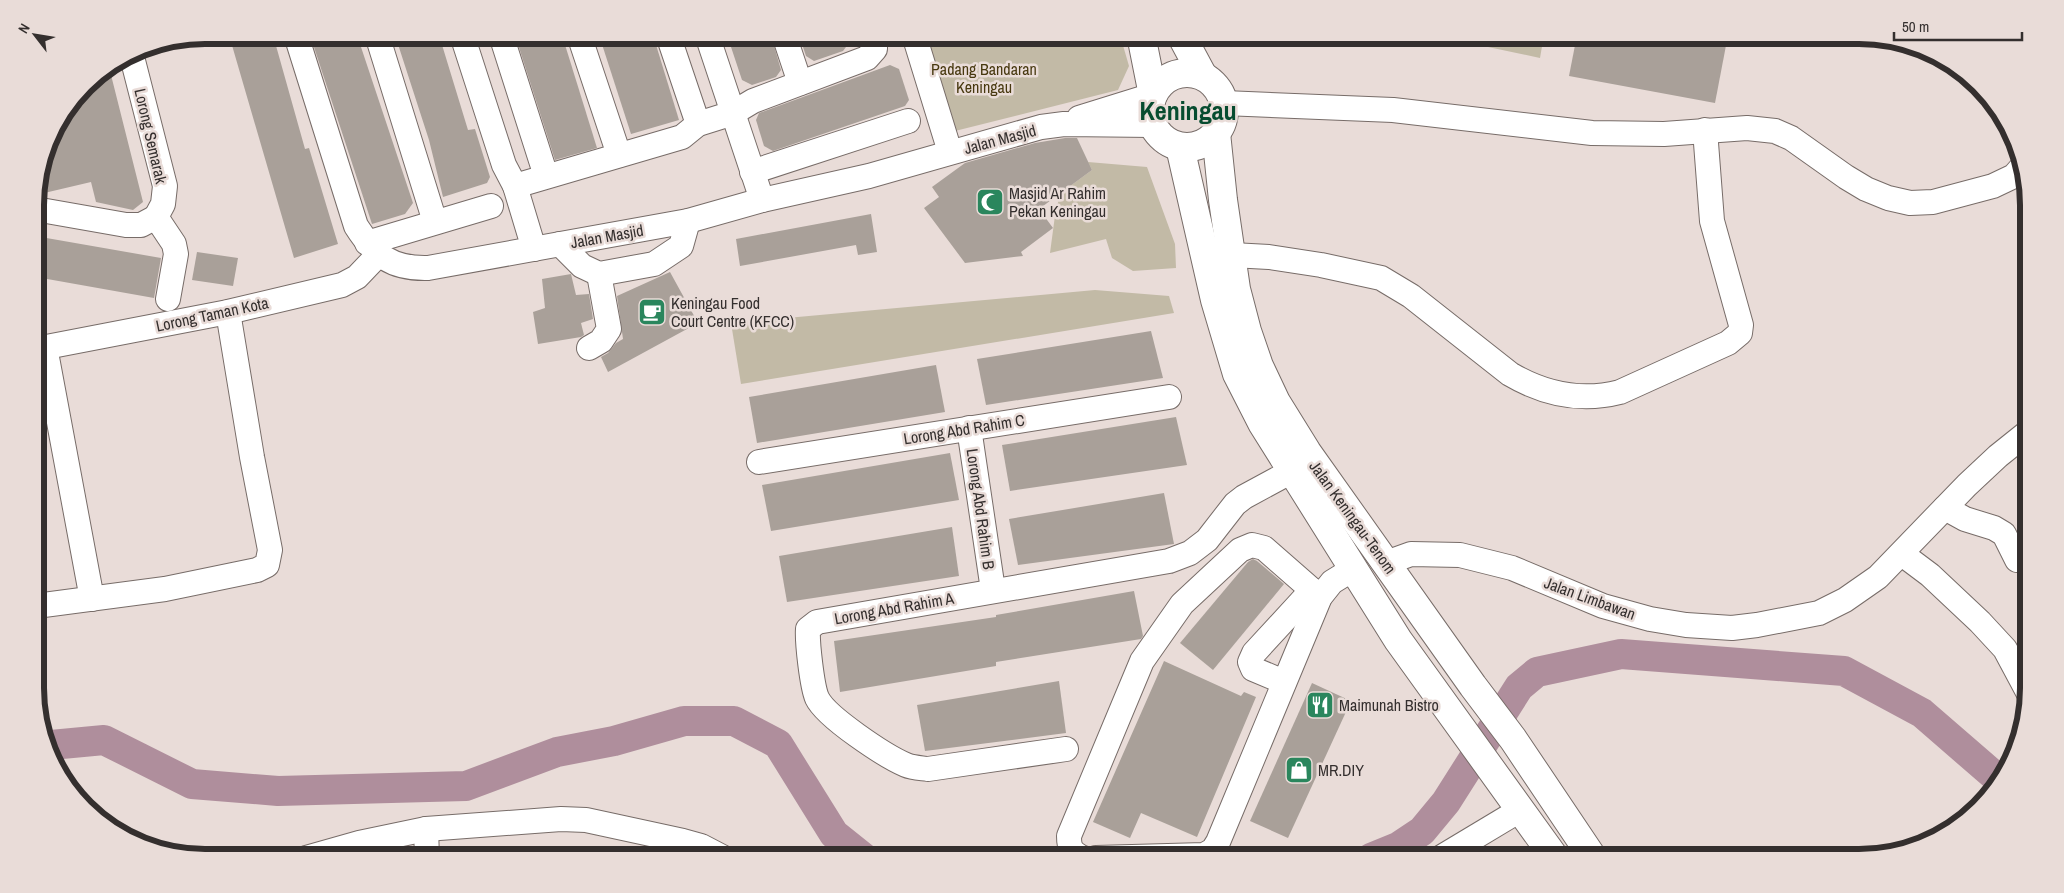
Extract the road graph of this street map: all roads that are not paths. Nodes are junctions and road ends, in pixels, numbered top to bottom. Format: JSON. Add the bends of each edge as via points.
{"nodes":[{"id":1,"x":299,"y":44,"type":"edge"},
{"id":2,"x":380,"y":44,"type":"edge"},
{"id":3,"x":465,"y":44,"type":"edge"},
{"id":4,"x":504,"y":44,"type":"edge"},
{"id":5,"x":582,"y":44,"type":"edge"},
{"id":6,"x":671,"y":44,"type":"edge"},
{"id":7,"x":710,"y":44,"type":"edge"},
{"id":8,"x":787,"y":44,"type":"edge"},
{"id":9,"x":875,"y":44,"type":"edge"},
{"id":10,"x":917,"y":44,"type":"edge"},
{"id":11,"x":1143,"y":44,"type":"edge"},
{"id":12,"x":1186,"y":44,"type":"edge"},
{"id":13,"x":133,"y":61,"type":"edge"},
{"id":14,"x":1203,"y":76,"type":"junction"},
{"id":15,"x":800,"y":83,"type":"junction"},
{"id":16,"x":1153,"y":95,"type":"junction"},
{"id":17,"x":1224,"y":103,"type":"junction"},
{"id":18,"x":733,"y":113,"type":"junction"},
{"id":19,"x":908,"y":121,"type":"dead end"},
{"id":20,"x":698,"y":124,"type":"junction"},
{"id":21,"x":1064,"y":124,"type":"junction"},
{"id":22,"x":1153,"y":125,"type":"junction"},
{"id":23,"x":1705,"y":130,"type":"junction"},
{"id":24,"x":1216,"y":133,"type":"junction"},
{"id":25,"x":1180,"y":147,"type":"junction"},
{"id":26,"x":950,"y":152,"type":"junction"},
{"id":27,"x":619,"y":155,"type":"junction"},
{"id":28,"x":752,"y":172,"type":"junction"},
{"id":29,"x":2017,"y":173,"type":"edge"},
{"id":30,"x":546,"y":176,"type":"junction"},
{"id":31,"x":515,"y":186,"type":"junction"},
{"id":32,"x":762,"y":200,"type":"junction"},
{"id":33,"x":490,"y":206,"type":"dead end"},
{"id":34,"x":44,"y":211,"type":"edge"},
{"id":35,"x":156,"y":217,"type":"junction"},
{"id":36,"x":688,"y":221,"type":"junction"},
{"id":37,"x":435,"y":222,"type":"junction"},
{"id":38,"x":560,"y":244,"type":"junction"},
{"id":39,"x":372,"y":249,"type":"junction"},
{"id":40,"x":534,"y":249,"type":"junction"},
{"id":41,"x":1232,"y":255,"type":"junction"},
{"id":42,"x":600,"y":274,"type":"junction"},
{"id":43,"x":168,"y":299,"type":"dead end"},
{"id":44,"x":228,"y":312,"type":"junction"},
{"id":45,"x":44,"y":347,"type":"edge"},
{"id":46,"x":589,"y":348,"type":"dead end"},
{"id":47,"x":44,"y":362,"type":"edge"},
{"id":48,"x":1169,"y":397,"type":"dead end"},
{"id":49,"x":969,"y":428,"type":"junction"},
{"id":50,"x":2020,"y":439,"type":"edge"},
{"id":51,"x":759,"y":462,"type":"dead end"},
{"id":52,"x":1292,"y":471,"type":"junction"},
{"id":53,"x":1945,"y":508,"type":"junction"},
{"id":54,"x":1902,"y":554,"type":"junction"},
{"id":55,"x":1179,"y":558,"type":"junction"},
{"id":56,"x":2017,"y":560,"type":"dead end"},
{"id":57,"x":1386,"y":563,"type":"junction"},
{"id":58,"x":1353,"y":569,"type":"junction"},
{"id":59,"x":1204,"y":583,"type":"junction"},
{"id":60,"x":993,"y":590,"type":"junction"},
{"id":61,"x":1316,"y":593,"type":"junction"},
{"id":62,"x":92,"y":598,"type":"junction"},
{"id":63,"x":44,"y":605,"type":"edge"},
{"id":64,"x":2020,"y":677,"type":"edge"},
{"id":65,"x":1284,"y":682,"type":"junction"},
{"id":66,"x":1066,"y":749,"type":"dead end"},
{"id":67,"x":1520,"y":810,"type":"junction"},
{"id":68,"x":426,"y":829,"type":"junction"},
{"id":69,"x":338,"y":849,"type":"edge"},
{"id":70,"x":427,"y":849,"type":"edge"},
{"id":71,"x":707,"y":849,"type":"edge"},
{"id":72,"x":1071,"y":849,"type":"edge"},
{"id":73,"x":1213,"y":849,"type":"edge"},
{"id":74,"x":1455,"y":849,"type":"edge"},
{"id":75,"x":1548,"y":849,"type":"edge"},
{"id":76,"x":1587,"y":849,"type":"edge"}],
"edges":[{"from":1,"to":39,"type":"street","via":[[356,226]]},
{"from":2,"to":37,"type":"street"},
{"from":3,"to":31,"type":"street","via":[[504,165]]},
{"from":4,"to":30,"type":"street"},
{"from":5,"to":27,"type":"street"},
{"from":6,"to":20,"type":"street"},
{"from":7,"to":18,"type":"street"},
{"from":8,"to":15,"type":"street"},
{"from":9,"to":15,"type":"street","via":[[867,58]]},
{"from":10,"to":26,"type":"street"},
{"from":11,"to":16,"type":"main road"},
{"from":12,"to":14,"type":"main road"},
{"from":13,"to":35,"type":"street","name":"Lorong Semarak","via":[[165,186],[163,204]]},
{"from":14,"to":16,"type":"main road","via":[[1180,73],[1160,85]]},
{"from":14,"to":17,"type":"main road","via":[[1213,83]]},
{"from":15,"to":18,"type":"street","via":[[752,101]]},
{"from":16,"to":21,"type":"street"},
{"from":16,"to":22,"type":"main road","via":[[1150,105]]},
{"from":17,"to":23,"type":"street","via":[[1393,110],[1592,133],[1664,134]]},
{"from":17,"to":24,"type":"main road","via":[[1222,124]]},
{"from":18,"to":20,"type":"street"},
{"from":18,"to":28,"type":"street"},
{"from":19,"to":28,"type":"street"},
{"from":20,"to":27,"type":"street","via":[[682,137]]},
{"from":21,"to":22,"type":"street"},
{"from":21,"to":26,"type":"street","name":"Jalan Masjid","via":[[1040,127]]},
{"from":22,"to":25,"type":"main road","via":[[1164,139]]},
{"from":23,"to":29,"type":"street","via":[[1747,128],[1775,131],[1791,138],[1866,188],[1910,203],[1933,202],[1993,186]]},
{"from":23,"to":41,"type":"street","via":[[1712,221],[1738,307],[1740,333],[1728,343],[1605,396],[1566,396],[1526,384],[1411,296],[1381,278],[1321,265]]},
{"from":24,"to":25,"type":"main road","via":[[1200,145]]},
{"from":24,"to":41,"type":"main road","name":"Jalan Keningau-Tenom"},
{"from":25,"to":52,"type":"main road","name":"Jalan Keningau-Tenom","via":[[1213,292],[1237,374]]},
{"from":26,"to":32,"type":"street","name":"Jalan Masjid","via":[[869,176]]},
{"from":27,"to":30,"type":"street"},
{"from":28,"to":32,"type":"street"},
{"from":30,"to":31,"type":"street"},
{"from":31,"to":40,"type":"street"},
{"from":32,"to":36,"type":"street","name":"Jalan Masjid"},
{"from":33,"to":37,"type":"street"},
{"from":34,"to":35,"type":"street","via":[[126,225],[140,225]]},
{"from":35,"to":43,"type":"street","via":[[174,244],[176,254]]},
{"from":36,"to":38,"type":"street","name":"Jalan Masjid"},
{"from":36,"to":42,"type":"street","via":[[681,246],[654,264]]},
{"from":37,"to":39,"type":"street"},
{"from":38,"to":40,"type":"street","name":"Jalan Masjid"},
{"from":38,"to":42,"type":"street","via":[[582,266]]},
{"from":39,"to":40,"type":"street","name":"Jalan Masjid","via":[[410,268],[428,268]]},
{"from":39,"to":44,"type":"street","name":"Lorong Taman Kota","via":[[357,277],[342,285]]},
{"from":41,"to":57,"type":"main road","name":"Jalan Keningau-Tenom","via":[[1236,289],[1247,331],[1276,402],[1307,452]]},
{"from":42,"to":46,"type":"street","via":[[609,329],[601,341]]},
{"from":44,"to":45,"type":"street","name":"Lorong Taman Kota"},
{"from":44,"to":62,"type":"street","via":[[270,550],[267,565],[257,570],[164,589]]},
{"from":47,"to":62,"type":"street"},
{"from":48,"to":49,"type":"street","name":"Lorong Abd Rahim C"},
{"from":49,"to":51,"type":"street","name":"Lorong Abd Rahim C"},
{"from":49,"to":60,"type":"street","name":"Lorong Abd Rahim B"},
{"from":50,"to":53,"type":"street","name":"Jalan Limbawan"},
{"from":52,"to":55,"type":"street","name":"Lorong Abd Rahim A","via":[[1239,501],[1207,540]]},
{"from":52,"to":58,"type":"main road","name":"Jalan Keningau-Tenom"},
{"from":53,"to":54,"type":"street","name":"Jalan Limbawan"},
{"from":53,"to":56,"type":"street","via":[[2004,534]]},
{"from":54,"to":57,"type":"street","name":"Jalan Limbawan","via":[[1878,577],[1845,600],[1819,612],[1758,626],[1732,628],[1686,625],[1612,609],[1512,568],[1460,555],[1411,554]]},
{"from":54,"to":64,"type":"street","via":[[1930,575],[1980,622],[2005,649]]},
{"from":55,"to":59,"type":"street"},
{"from":55,"to":60,"type":"street","name":"Lorong Abd Rahim A"},
{"from":57,"to":76,"type":"main road","name":"Jalan Keningau-Tenom","via":[[1513,739]]},
{"from":58,"to":61,"type":"street"},
{"from":58,"to":67,"type":"main road","name":"Jalan Keningau-Tenom","via":[[1398,640]]},
{"from":59,"to":61,"type":"street","via":[[1240,550],[1252,545],[1264,548]]},
{"from":59,"to":72,"type":"street","via":[[1182,604],[1142,660],[1069,836]]},
{"from":60,"to":66,"type":"street","name":"Lorong Abd Rahim A","via":[[818,622],[808,629],[807,642],[817,698],[827,712],[887,756],[908,766],[928,769]]},
{"from":61,"to":65,"type":"street"},
{"from":61,"to":65,"type":"street","via":[[1254,653],[1250,662],[1253,669]]},
{"from":62,"to":63,"type":"street"},
{"from":65,"to":73,"type":"street"},
{"from":67,"to":74,"type":"street"},
{"from":67,"to":75,"type":"main road","name":"Jalan Keningau-Tenom"},
{"from":68,"to":69,"type":"street"},
{"from":68,"to":70,"type":"street"},
{"from":68,"to":71,"type":"street","via":[[586,820],[683,840]]}]}
